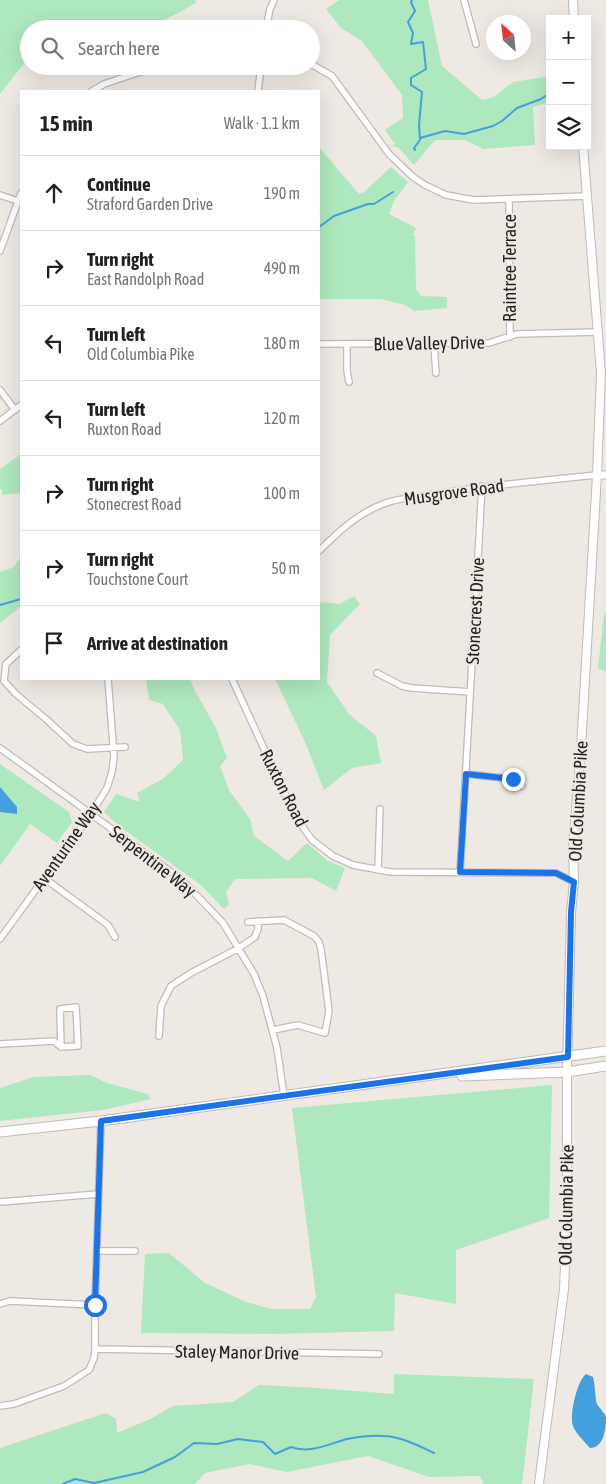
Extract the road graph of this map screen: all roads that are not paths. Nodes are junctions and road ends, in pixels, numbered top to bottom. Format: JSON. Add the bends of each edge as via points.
{"nodes":[{"id":1,"x":274,"y":0,"type":"edge"},
{"id":2,"x":464,"y":0,"type":"edge"},
{"id":3,"x":573,"y":0,"type":"edge"},
{"id":4,"x":574,"y":15,"type":"edge"},
{"id":5,"x":268,"y":20,"type":"edge"},
{"id":6,"x":476,"y":44,"type":"dead end"},
{"id":7,"x":320,"y":69,"type":"edge"},
{"id":8,"x":131,"y":75,"type":"edge"},
{"id":9,"x":260,"y":75,"type":"edge"},
{"id":10,"x":94,"y":90,"type":"edge"},
{"id":11,"x":258,"y":90,"type":"edge"},
{"id":12,"x":583,"y":150,"type":"edge"},
{"id":13,"x":0,"y":195,"type":"edge"},
{"id":14,"x":20,"y":196,"type":"edge"},
{"id":15,"x":587,"y":196,"type":"junction"},
{"id":16,"x":509,"y":199,"type":"junction"},
{"id":17,"x":18,"y":201,"type":"junction"},
{"id":18,"x":0,"y":251,"type":"edge"},
{"id":19,"x":598,"y":332,"type":"junction"},
{"id":20,"x":510,"y":337,"type":"junction"},
{"id":21,"x":320,"y":344,"type":"edge"},
{"id":22,"x":347,"y":344,"type":"junction"},
{"id":23,"x":434,"y":344,"type":"junction"},
{"id":24,"x":436,"y":373,"type":"dead end"},
{"id":25,"x":349,"y":382,"type":"dead end"},
{"id":26,"x":0,"y":390,"type":"edge"},
{"id":27,"x":20,"y":406,"type":"edge"},
{"id":28,"x":15,"y":410,"type":"junction"},
{"id":29,"x":0,"y":421,"type":"edge"},
{"id":30,"x":597,"y":475,"type":"junction"},
{"id":31,"x":606,"y":475,"type":"edge"},
{"id":32,"x":482,"y":486,"type":"junction"},
{"id":33,"x":320,"y":550,"type":"edge"},
{"id":34,"x":20,"y":651,"type":"edge"},
{"id":35,"x":377,"y":673,"type":"dead end"},
{"id":36,"x":108,"y":680,"type":"edge"},
{"id":37,"x":232,"y":680,"type":"edge"},
{"id":38,"x":470,"y":692,"type":"junction"},
{"id":39,"x":113,"y":746,"type":"junction"},
{"id":40,"x":125,"y":747,"type":"dead end"},
{"id":41,"x":0,"y":748,"type":"edge"},
{"id":42,"x":466,"y":774,"type":"junction"},
{"id":43,"x":522,"y":786,"type":"dead end"},
{"id":44,"x":380,"y":809,"type":"dead end"},
{"id":45,"x":91,"y":814,"type":"junction"},
{"id":46,"x":378,"y":870,"type":"junction"},
{"id":47,"x":460,"y":872,"type":"junction"},
{"id":48,"x":44,"y":878,"type":"junction"},
{"id":49,"x":574,"y":882,"type":"junction"},
{"id":50,"x":258,"y":921,"type":"junction"},
{"id":51,"x":248,"y":922,"type":"dead end"},
{"id":52,"x":115,"y":937,"type":"dead end"},
{"id":53,"x":0,"y":939,"type":"edge"},
{"id":54,"x":239,"y":948,"type":"junction"},
{"id":55,"x":273,"y":1030,"type":"junction"},
{"id":56,"x":159,"y":1036,"type":"dead end"},
{"id":57,"x":0,"y":1044,"type":"edge"},
{"id":58,"x":62,"y":1046,"type":"junction"},
{"id":59,"x":606,"y":1051,"type":"edge"},
{"id":60,"x":568,"y":1057,"type":"junction"},
{"id":61,"x":606,"y":1066,"type":"edge"},
{"id":62,"x":566,"y":1072,"type":"junction"},
{"id":63,"x":427,"y":1076,"type":"junction"},
{"id":64,"x":284,"y":1096,"type":"junction"},
{"id":65,"x":101,"y":1121,"type":"junction"},
{"id":66,"x":0,"y":1132,"type":"edge"},
{"id":67,"x":98,"y":1194,"type":"junction"},
{"id":68,"x":0,"y":1202,"type":"edge"},
{"id":69,"x":96,"y":1251,"type":"junction"},
{"id":70,"x":135,"y":1251,"type":"dead end"},
{"id":71,"x":0,"y":1304,"type":"edge"},
{"id":72,"x":95,"y":1305,"type":"junction"},
{"id":73,"x":96,"y":1349,"type":"junction"},
{"id":74,"x":380,"y":1354,"type":"dead end"},
{"id":75,"x":0,"y":1406,"type":"edge"},
{"id":76,"x":539,"y":1484,"type":"edge"}],
"edges":[{"from":1,"to":5,"type":"street"},
{"from":2,"to":6,"type":"street"},
{"from":3,"to":4,"type":"main road"},
{"from":7,"to":16,"type":"street","via":[[332,76],[389,154],[413,178],[446,194],[474,200]]},
{"from":8,"to":10,"type":"street"},
{"from":9,"to":11,"type":"street"},
{"from":12,"to":15,"type":"main road","name":"Old Columbia Pike"},
{"from":13,"to":17,"type":"street"},
{"from":14,"to":17,"type":"street"},
{"from":15,"to":16,"type":"street"},
{"from":15,"to":19,"type":"main road","name":"Old Columbia Pike"},
{"from":16,"to":20,"type":"street","name":"Raintree Terrace"},
{"from":17,"to":18,"type":"street"},
{"from":19,"to":20,"type":"street","name":"Blue Valley Drive","via":[[517,334]]},
{"from":19,"to":30,"type":"main road","name":"Old Columbia Pike","via":[[601,373]]},
{"from":20,"to":23,"type":"street","name":"Blue Valley Drive","via":[[489,343]]},
{"from":21,"to":22,"type":"street","name":"Blue Valley Drive"},
{"from":22,"to":23,"type":"street","name":"Blue Valley Drive"},
{"from":22,"to":25,"type":"street"},
{"from":23,"to":24,"type":"street"},
{"from":26,"to":28,"type":"street"},
{"from":27,"to":28,"type":"street"},
{"from":28,"to":29,"type":"street"},
{"from":30,"to":31,"type":"street","name":"Musgrove Road"},
{"from":30,"to":32,"type":"street","name":"Musgrove Road"},
{"from":30,"to":49,"type":"main road","name":"Old Columbia Pike","via":[[573,847]]},
{"from":32,"to":33,"type":"street","name":"Musgrove Road","via":[[383,504],[345,526]]},
{"from":32,"to":38,"type":"street","name":"Stonecrest Drive"},
{"from":34,"to":39,"type":"street","via":[[6,664],[4,681],[16,694],[73,744],[87,749]]},
{"from":35,"to":38,"type":"street","via":[[402,686]]},
{"from":36,"to":39,"type":"street","name":"Aventurine Way"},
{"from":37,"to":46,"type":"street","name":"Ruxton Road","via":[[279,785],[304,831],[332,856],[369,870]]},
{"from":38,"to":42,"type":"street","name":"Stonecrest Drive"},
{"from":39,"to":40,"type":"street"},
{"from":39,"to":45,"type":"street","name":"Aventurine Way","via":[[112,772],[107,788]]},
{"from":41,"to":45,"type":"street","name":"Serpentine Way"},
{"from":42,"to":43,"type":"street","via":[[513,779]]},
{"from":42,"to":47,"type":"street","name":"Stonecrest Drive"},
{"from":44,"to":46,"type":"street"},
{"from":45,"to":48,"type":"street","name":"Aventurine Way"},
{"from":45,"to":54,"type":"street","name":"Serpentine Way","via":[[182,880],[223,923]]},
{"from":46,"to":47,"type":"street","name":"Ruxton Road"},
{"from":47,"to":49,"type":"street","name":"Ruxton Road","via":[[556,873]]},
{"from":48,"to":52,"type":"street","via":[[108,925]]},
{"from":48,"to":53,"type":"street","name":"Aventurine Way"},
{"from":49,"to":60,"type":"main road","name":"Old Columbia Pike"},
{"from":50,"to":51,"type":"street"},
{"from":50,"to":54,"type":"street","via":[[255,937]]},
{"from":50,"to":55,"type":"street","via":[[284,920],[314,936],[321,949],[329,1011],[325,1033],[298,1025]]},
{"from":54,"to":55,"type":"street","name":"Serpentine Way","via":[[260,989]]},
{"from":54,"to":56,"type":"street","via":[[172,986],[161,1006]]},
{"from":55,"to":64,"type":"street","name":"Serpentine Way"},
{"from":57,"to":58,"type":"street","via":[[54,1041]]},
{"from":58,"to":58,"type":"street","via":[[78,1046],[76,1007],[60,1008]]},
{"from":59,"to":60,"type":"main road"},
{"from":60,"to":62,"type":"main road","name":"Old Columbia Pike"},
{"from":60,"to":63,"type":"main road"},
{"from":61,"to":62,"type":"main road"},
{"from":62,"to":63,"type":"main road"},
{"from":62,"to":76,"type":"main road","name":"Old Columbia Pike","via":[[564,1289]]},
{"from":63,"to":64,"type":"main road"},
{"from":64,"to":65,"type":"main road"},
{"from":65,"to":66,"type":"main road"},
{"from":65,"to":67,"type":"street"},
{"from":67,"to":68,"type":"street"},
{"from":67,"to":69,"type":"street"},
{"from":69,"to":70,"type":"street"},
{"from":69,"to":72,"type":"street"},
{"from":71,"to":72,"type":"street","via":[[10,1301]]},
{"from":72,"to":73,"type":"street"},
{"from":73,"to":74,"type":"street","name":"Staley Manor Drive"},
{"from":73,"to":75,"type":"street","via":[[89,1370],[64,1386]]}]}
